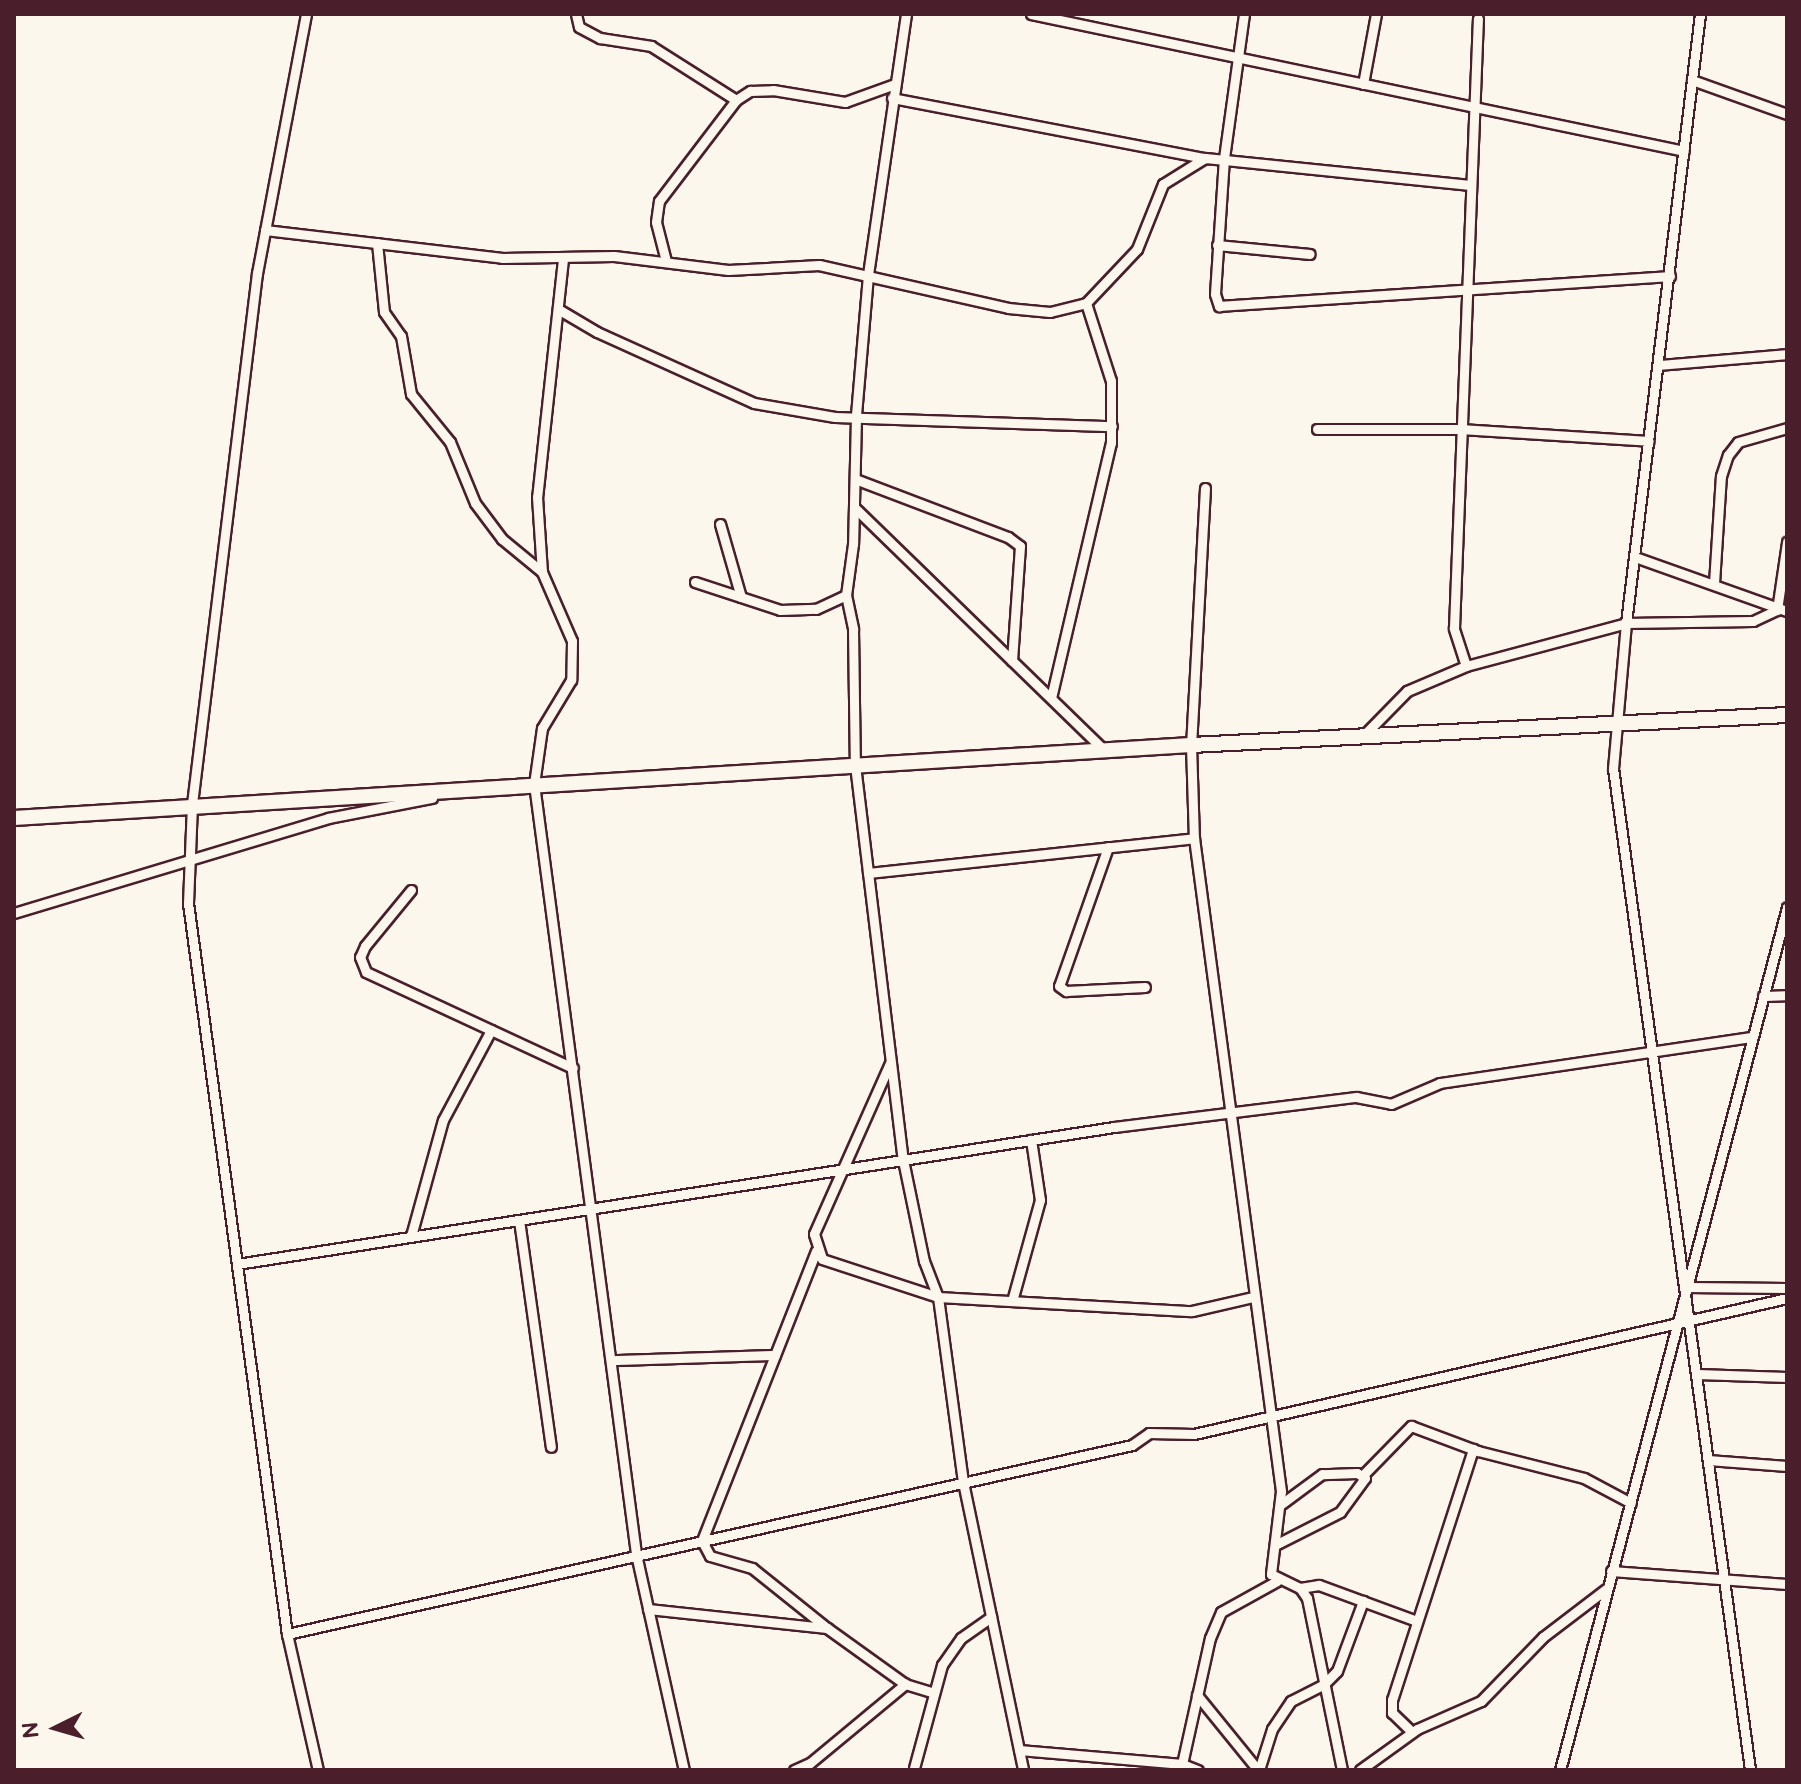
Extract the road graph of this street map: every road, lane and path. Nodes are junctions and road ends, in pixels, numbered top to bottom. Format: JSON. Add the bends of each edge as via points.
{"nodes":[{"id":1,"x":306,"y":14,"type":"edge"},
{"id":2,"x":576,"y":14,"type":"edge"},
{"id":3,"x":906,"y":14,"type":"edge"},
{"id":4,"x":1031,"y":14,"type":"edge"},
{"id":5,"x":1244,"y":14,"type":"edge"},
{"id":6,"x":1376,"y":14,"type":"edge"},
{"id":7,"x":1700,"y":14,"type":"edge"},
{"id":8,"x":1478,"y":18,"type":"dead end"},
{"id":9,"x":1238,"y":54,"type":"junction"},
{"id":10,"x":1692,"y":80,"type":"junction"},
{"id":11,"x":895,"y":84,"type":"junction"},
{"id":12,"x":1363,"y":84,"type":"junction"},
{"id":13,"x":892,"y":98,"type":"junction"},
{"id":14,"x":736,"y":100,"type":"junction"},
{"id":15,"x":1474,"y":111,"type":"junction"},
{"id":16,"x":1787,"y":114,"type":"edge"},
{"id":17,"x":1684,"y":151,"type":"junction"},
{"id":18,"x":1205,"y":158,"type":"junction"},
{"id":19,"x":1224,"y":158,"type":"junction"},
{"id":20,"x":1471,"y":185,"type":"junction"},
{"id":21,"x":265,"y":230,"type":"junction"},
{"id":22,"x":377,"y":243,"type":"junction"},
{"id":23,"x":1217,"y":245,"type":"junction"},
{"id":24,"x":1310,"y":254,"type":"dead end"},
{"id":25,"x":563,"y":259,"type":"junction"},
{"id":26,"x":666,"y":261,"type":"junction"},
{"id":27,"x":868,"y":275,"type":"junction"},
{"id":28,"x":1670,"y":276,"type":"junction"},
{"id":29,"x":1466,"y":289,"type":"junction"},
{"id":30,"x":1086,"y":303,"type":"junction"},
{"id":31,"x":558,"y":309,"type":"junction"},
{"id":32,"x":1787,"y":354,"type":"edge"},
{"id":33,"x":1659,"y":365,"type":"junction"},
{"id":34,"x":856,"y":416,"type":"junction"},
{"id":35,"x":1112,"y":426,"type":"junction"},
{"id":36,"x":1787,"y":428,"type":"edge"},
{"id":37,"x":1317,"y":429,"type":"dead end"},
{"id":38,"x":1460,"y":429,"type":"junction"},
{"id":39,"x":1649,"y":441,"type":"junction"},
{"id":40,"x":855,"y":479,"type":"junction"},
{"id":41,"x":1205,"y":488,"type":"dead end"},
{"id":42,"x":854,"y":507,"type":"junction"},
{"id":43,"x":720,"y":524,"type":"dead end"},
{"id":44,"x":1787,"y":542,"type":"edge"},
{"id":45,"x":1635,"y":557,"type":"junction"},
{"id":46,"x":542,"y":572,"type":"junction"},
{"id":47,"x":695,"y":582,"type":"dead end"},
{"id":48,"x":1714,"y":583,"type":"junction"},
{"id":49,"x":846,"y":595,"type":"junction"},
{"id":50,"x":741,"y":597,"type":"junction"},
{"id":51,"x":1782,"y":610,"type":"edge"},
{"id":52,"x":1626,"y":623,"type":"junction"},
{"id":53,"x":1012,"y":661,"type":"junction"},
{"id":54,"x":1466,"y":666,"type":"junction"},
{"id":55,"x":1051,"y":698,"type":"junction"},
{"id":56,"x":1787,"y":715,"type":"edge"},
{"id":57,"x":1615,"y":723,"type":"junction"},
{"id":58,"x":1363,"y":736,"type":"junction"},
{"id":59,"x":1191,"y":745,"type":"junction"},
{"id":60,"x":1104,"y":750,"type":"junction"},
{"id":61,"x":855,"y":765,"type":"junction"},
{"id":62,"x":534,"y":784,"type":"junction"},
{"id":63,"x":494,"y":786,"type":"junction"},
{"id":64,"x":192,"y":804,"type":"junction"},
{"id":65,"x":14,"y":818,"type":"edge"},
{"id":66,"x":1194,"y":838,"type":"junction"},
{"id":67,"x":1108,"y":847,"type":"junction"},
{"id":68,"x":188,"y":858,"type":"junction"},
{"id":69,"x":868,"y":873,"type":"junction"},
{"id":70,"x":411,"y":890,"type":"dead end"},
{"id":71,"x":1787,"y":907,"type":"edge"},
{"id":72,"x":14,"y":913,"type":"edge"},
{"id":73,"x":1145,"y":987,"type":"dead end"},
{"id":74,"x":1787,"y":995,"type":"edge"},
{"id":75,"x":1763,"y":996,"type":"junction"},
{"id":76,"x":491,"y":1030,"type":"junction"},
{"id":77,"x":1752,"y":1037,"type":"junction"},
{"id":78,"x":1653,"y":1052,"type":"junction"},
{"id":79,"x":891,"y":1061,"type":"junction"},
{"id":80,"x":573,"y":1068,"type":"junction"},
{"id":81,"x":1228,"y":1113,"type":"junction"},
{"id":82,"x":1031,"y":1140,"type":"junction"},
{"id":83,"x":903,"y":1160,"type":"junction"},
{"id":84,"x":842,"y":1169,"type":"junction"},
{"id":85,"x":593,"y":1208,"type":"junction"},
{"id":86,"x":519,"y":1220,"type":"junction"},
{"id":87,"x":411,"y":1236,"type":"junction"},
{"id":88,"x":816,"y":1251,"type":"junction"},
{"id":89,"x":237,"y":1264,"type":"junction"},
{"id":90,"x":1686,"y":1287,"type":"junction"},
{"id":91,"x":1787,"y":1288,"type":"edge"},
{"id":92,"x":938,"y":1297,"type":"junction"},
{"id":93,"x":1253,"y":1297,"type":"junction"},
{"id":94,"x":1787,"y":1298,"type":"edge"},
{"id":95,"x":1012,"y":1301,"type":"junction"},
{"id":96,"x":1690,"y":1320,"type":"junction"},
{"id":97,"x":1676,"y":1324,"type":"junction"},
{"id":98,"x":775,"y":1355,"type":"junction"},
{"id":99,"x":614,"y":1360,"type":"junction"},
{"id":100,"x":1697,"y":1374,"type":"junction"},
{"id":101,"x":1787,"y":1377,"type":"edge"},
{"id":102,"x":1268,"y":1415,"type":"junction"},
{"id":103,"x":551,"y":1447,"type":"dead end"},
{"id":104,"x":1473,"y":1449,"type":"junction"},
{"id":105,"x":1708,"y":1460,"type":"junction"},
{"id":106,"x":1787,"y":1466,"type":"edge"},
{"id":107,"x":1363,"y":1475,"type":"junction"},
{"id":108,"x":963,"y":1482,"type":"junction"},
{"id":109,"x":1631,"y":1503,"type":"junction"},
{"id":110,"x":1280,"y":1505,"type":"junction"},
{"id":111,"x":702,"y":1541,"type":"junction"},
{"id":112,"x":1277,"y":1544,"type":"junction"},
{"id":113,"x":636,"y":1554,"type":"junction"},
{"id":114,"x":1611,"y":1571,"type":"junction"},
{"id":115,"x":1723,"y":1579,"type":"junction"},
{"id":116,"x":1277,"y":1581,"type":"junction"},
{"id":117,"x":1787,"y":1584,"type":"edge"},
{"id":118,"x":1300,"y":1588,"type":"junction"},
{"id":119,"x":1606,"y":1589,"type":"junction"},
{"id":120,"x":1363,"y":1601,"type":"junction"},
{"id":121,"x":648,"y":1609,"type":"junction"},
{"id":122,"x":991,"y":1617,"type":"junction"},
{"id":123,"x":1417,"y":1621,"type":"junction"},
{"id":124,"x":827,"y":1628,"type":"junction"},
{"id":125,"x":287,"y":1634,"type":"junction"},
{"id":126,"x":905,"y":1684,"type":"junction"},
{"id":127,"x":1324,"y":1684,"type":"junction"},
{"id":128,"x":934,"y":1693,"type":"junction"},
{"id":129,"x":1197,"y":1695,"type":"junction"},
{"id":130,"x":1412,"y":1732,"type":"junction"},
{"id":131,"x":1019,"y":1750,"type":"junction"},
{"id":132,"x":1182,"y":1764,"type":"junction"},
{"id":133,"x":914,"y":1768,"type":"dead end"},
{"id":134,"x":318,"y":1770,"type":"edge"},
{"id":135,"x":684,"y":1770,"type":"edge"},
{"id":136,"x":794,"y":1770,"type":"edge"},
{"id":137,"x":1023,"y":1770,"type":"edge"},
{"id":138,"x":1198,"y":1770,"type":"edge"},
{"id":139,"x":1258,"y":1770,"type":"edge"},
{"id":140,"x":1342,"y":1770,"type":"edge"},
{"id":141,"x":1360,"y":1770,"type":"edge"},
{"id":142,"x":1560,"y":1770,"type":"edge"},
{"id":143,"x":1750,"y":1770,"type":"edge"}],
"edges":[{"from":1,"to":21,"type":"street"},
{"from":2,"to":14,"type":"street","via":[[579,27],[600,38],[651,46]]},
{"from":3,"to":11,"type":"street"},
{"from":4,"to":9,"type":"street"},
{"from":5,"to":9,"type":"street"},
{"from":6,"to":12,"type":"street"},
{"from":7,"to":10,"type":"street"},
{"from":8,"to":15,"type":"street"},
{"from":9,"to":12,"type":"street"},
{"from":9,"to":19,"type":"street"},
{"from":10,"to":16,"type":"street"},
{"from":10,"to":17,"type":"street"},
{"from":11,"to":13,"type":"street"},
{"from":11,"to":14,"type":"street","via":[[845,102],[773,90],[750,91]]},
{"from":12,"to":15,"type":"street"},
{"from":13,"to":18,"type":"street"},
{"from":13,"to":27,"type":"street"},
{"from":14,"to":26,"type":"street","via":[[659,201],[656,222]]},
{"from":15,"to":17,"type":"street"},
{"from":15,"to":20,"type":"street"},
{"from":17,"to":28,"type":"street"},
{"from":18,"to":19,"type":"street"},
{"from":18,"to":30,"type":"street","via":[[1163,184],[1137,249]]},
{"from":19,"to":20,"type":"street"},
{"from":19,"to":23,"type":"street"},
{"from":20,"to":29,"type":"street"},
{"from":21,"to":22,"type":"street"},
{"from":21,"to":64,"type":"street"},
{"from":22,"to":25,"type":"street","via":[[502,258]]},
{"from":22,"to":46,"type":"street","via":[[384,312],[401,336],[411,394],[450,442],[475,503],[502,539]]},
{"from":23,"to":24,"type":"street"},
{"from":23,"to":29,"type":"street","via":[[1219,306]]},
{"from":25,"to":26,"type":"street"},
{"from":25,"to":31,"type":"street"},
{"from":26,"to":27,"type":"street","via":[[728,270],[819,265]]},
{"from":27,"to":30,"type":"street","via":[[1008,308],[1050,312]]},
{"from":27,"to":34,"type":"street"},
{"from":28,"to":29,"type":"street"},
{"from":28,"to":33,"type":"street"},
{"from":29,"to":38,"type":"street"},
{"from":30,"to":35,"type":"street","via":[[1111,381]]},
{"from":31,"to":34,"type":"street","via":[[754,403]]},
{"from":31,"to":46,"type":"street","via":[[537,497]]},
{"from":32,"to":33,"type":"street"},
{"from":33,"to":39,"type":"street"},
{"from":34,"to":35,"type":"street"},
{"from":34,"to":40,"type":"street"},
{"from":35,"to":55,"type":"street"},
{"from":36,"to":48,"type":"street","via":[[1738,442],[1728,455],[1721,476]]},
{"from":37,"to":38,"type":"street"},
{"from":38,"to":39,"type":"street"},
{"from":38,"to":54,"type":"street","via":[[1454,628]]},
{"from":39,"to":45,"type":"street"},
{"from":40,"to":42,"type":"street"},
{"from":40,"to":53,"type":"street","via":[[1020,546]]},
{"from":41,"to":59,"type":"street"},
{"from":42,"to":49,"type":"street"},
{"from":42,"to":53,"type":"street"},
{"from":43,"to":50,"type":"street"},
{"from":44,"to":51,"type":"street"},
{"from":45,"to":48,"type":"street"},
{"from":45,"to":52,"type":"street"},
{"from":46,"to":62,"type":"street","via":[[572,641],[571,680],[542,728]]},
{"from":47,"to":50,"type":"street"},
{"from":48,"to":51,"type":"street"},
{"from":49,"to":50,"type":"street","via":[[816,609],[780,610]]},
{"from":49,"to":61,"type":"street","via":[[853,629]]},
{"from":51,"to":52,"type":"street","via":[[1753,621]]},
{"from":52,"to":54,"type":"street"},
{"from":52,"to":57,"type":"street"},
{"from":53,"to":55,"type":"street"},
{"from":54,"to":58,"type":"street","via":[[1407,691]]},
{"from":55,"to":60,"type":"street"},
{"from":56,"to":57,"type":"street"},
{"from":57,"to":58,"type":"street"},
{"from":57,"to":78,"type":"street","via":[[1613,768]]},
{"from":58,"to":59,"type":"street"},
{"from":59,"to":60,"type":"street"},
{"from":59,"to":66,"type":"street"},
{"from":60,"to":61,"type":"street"},
{"from":61,"to":62,"type":"street"},
{"from":61,"to":69,"type":"street"},
{"from":62,"to":63,"type":"street"},
{"from":62,"to":80,"type":"street"},
{"from":63,"to":64,"type":"street"},
{"from":63,"to":68,"type":"street","via":[[328,818]]},
{"from":64,"to":65,"type":"street"},
{"from":64,"to":68,"type":"street"},
{"from":66,"to":67,"type":"street"},
{"from":66,"to":81,"type":"street"},
{"from":67,"to":69,"type":"street"},
{"from":67,"to":73,"type":"street","via":[[1059,986],[1066,991]]},
{"from":68,"to":72,"type":"street"},
{"from":68,"to":89,"type":"street","via":[[188,903]]},
{"from":69,"to":79,"type":"street"},
{"from":70,"to":76,"type":"street","via":[[365,946],[361,967]]},
{"from":71,"to":75,"type":"street"},
{"from":74,"to":75,"type":"street"},
{"from":75,"to":77,"type":"street"},
{"from":76,"to":80,"type":"street"},
{"from":76,"to":87,"type":"street","via":[[443,1120]]},
{"from":77,"to":78,"type":"street"},
{"from":77,"to":90,"type":"street"},
{"from":78,"to":81,"type":"street","via":[[1440,1083],[1391,1104],[1356,1097]]},
{"from":78,"to":90,"type":"street"},
{"from":79,"to":83,"type":"street"},
{"from":79,"to":84,"type":"street"},
{"from":80,"to":85,"type":"street"},
{"from":81,"to":82,"type":"street"},
{"from":81,"to":93,"type":"street"},
{"from":82,"to":83,"type":"street"},
{"from":82,"to":95,"type":"street","via":[[1040,1200]]},
{"from":83,"to":84,"type":"street"},
{"from":83,"to":92,"type":"street","via":[[924,1261]]},
{"from":84,"to":85,"type":"street"},
{"from":84,"to":88,"type":"street","via":[[814,1234]]},
{"from":85,"to":86,"type":"street"},
{"from":85,"to":99,"type":"street"},
{"from":86,"to":87,"type":"street"},
{"from":86,"to":103,"type":"street"},
{"from":87,"to":89,"type":"street"},
{"from":88,"to":92,"type":"street","via":[[822,1259]]},
{"from":88,"to":98,"type":"street"},
{"from":89,"to":125,"type":"street"},
{"from":90,"to":91,"type":"street"},
{"from":90,"to":96,"type":"street"},
{"from":90,"to":97,"type":"street"},
{"from":92,"to":95,"type":"street"},
{"from":92,"to":108,"type":"street"},
{"from":93,"to":95,"type":"street","via":[[1192,1311]]},
{"from":93,"to":102,"type":"street"},
{"from":94,"to":96,"type":"street"},
{"from":96,"to":97,"type":"street"},
{"from":96,"to":100,"type":"street"},
{"from":97,"to":102,"type":"street"},
{"from":97,"to":109,"type":"street"},
{"from":98,"to":99,"type":"street"},
{"from":98,"to":111,"type":"street"},
{"from":99,"to":113,"type":"street"},
{"from":100,"to":101,"type":"street"},
{"from":100,"to":105,"type":"street"},
{"from":102,"to":108,"type":"street","via":[[1194,1434],[1149,1433],[1132,1445]]},
{"from":102,"to":110,"type":"street"},
{"from":104,"to":107,"type":"street","via":[[1411,1426]]},
{"from":104,"to":109,"type":"street","via":[[1584,1478]]},
{"from":104,"to":123,"type":"street"},
{"from":105,"to":106,"type":"street"},
{"from":105,"to":115,"type":"street"},
{"from":107,"to":110,"type":"street","via":[[1322,1474]]},
{"from":107,"to":112,"type":"street","via":[[1364,1482],[1340,1512],[1289,1543]]},
{"from":108,"to":111,"type":"street"},
{"from":108,"to":122,"type":"street"},
{"from":109,"to":114,"type":"street"},
{"from":110,"to":112,"type":"street"},
{"from":111,"to":113,"type":"street"},
{"from":111,"to":124,"type":"street","via":[[710,1556],[752,1568]]},
{"from":112,"to":116,"type":"street","via":[[1271,1574]]},
{"from":113,"to":121,"type":"street"},
{"from":113,"to":125,"type":"street"},
{"from":114,"to":115,"type":"street"},
{"from":114,"to":119,"type":"street"},
{"from":115,"to":117,"type":"street"},
{"from":115,"to":143,"type":"street"},
{"from":116,"to":118,"type":"street"},
{"from":116,"to":129,"type":"street","via":[[1221,1612]]},
{"from":118,"to":120,"type":"street","via":[[1319,1585]]},
{"from":118,"to":127,"type":"street","via":[[1307,1598]]},
{"from":119,"to":130,"type":"street","via":[[1543,1637],[1481,1701]]},
{"from":119,"to":142,"type":"street"},
{"from":120,"to":123,"type":"street"},
{"from":120,"to":127,"type":"street","via":[[1352,1640]]},
{"from":121,"to":124,"type":"street"},
{"from":121,"to":135,"type":"street"},
{"from":122,"to":128,"type":"street","via":[[961,1638],[942,1665]]},
{"from":122,"to":131,"type":"street"},
{"from":123,"to":130,"type":"street","via":[[1392,1700],[1392,1713]]},
{"from":124,"to":126,"type":"street"},
{"from":125,"to":134,"type":"street"},
{"from":126,"to":128,"type":"street"},
{"from":126,"to":136,"type":"street","via":[[810,1763]]},
{"from":127,"to":139,"type":"street","via":[[1291,1701],[1272,1729]]},
{"from":127,"to":140,"type":"street"},
{"from":128,"to":133,"type":"street"},
{"from":129,"to":132,"type":"street"},
{"from":129,"to":139,"type":"street"},
{"from":130,"to":141,"type":"street"},
{"from":131,"to":132,"type":"street"},
{"from":131,"to":137,"type":"street"},
{"from":132,"to":138,"type":"street"}]}
